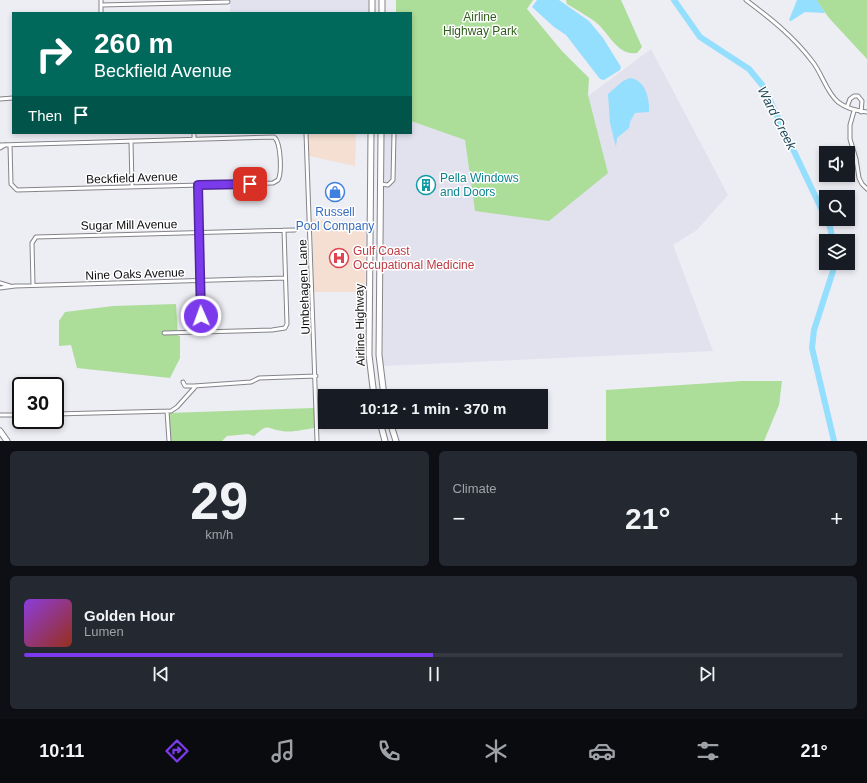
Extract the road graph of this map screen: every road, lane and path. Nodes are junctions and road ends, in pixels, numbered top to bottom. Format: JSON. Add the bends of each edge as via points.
{"nodes":[{"id":1,"x":101,"y":0,"type":"edge"},
{"id":2,"x":372,"y":0,"type":"edge"},
{"id":3,"x":382,"y":0,"type":"edge"},
{"id":4,"x":746,"y":0,"type":"edge"},
{"id":5,"x":228,"y":2,"type":"dead end"},
{"id":6,"x":101,"y":5,"type":"junction"},
{"id":7,"x":101,"y":12,"type":"edge"},
{"id":8,"x":372,"y":12,"type":"edge"},
{"id":9,"x":382,"y":12,"type":"edge"},
{"id":10,"x":12,"y":98,"type":"edge"},
{"id":11,"x":0,"y":99,"type":"edge"},
{"id":12,"x":847,"y":107,"type":"junction"},
{"id":13,"x":854,"y":111,"type":"junction"},
{"id":14,"x":861,"y":112,"type":"junction"},
{"id":15,"x":867,"y":112,"type":"edge"},
{"id":16,"x":194,"y":134,"type":"edge"},
{"id":17,"x":306,"y":134,"type":"edge"},
{"id":18,"x":371,"y":134,"type":"edge"},
{"id":19,"x":381,"y":134,"type":"edge"},
{"id":20,"x":394,"y":134,"type":"edge"},
{"id":21,"x":194,"y":139,"type":"junction"},
{"id":22,"x":131,"y":141,"type":"junction"},
{"id":23,"x":5,"y":144,"type":"junction"},
{"id":24,"x":10,"y":144,"type":"junction"},
{"id":25,"x":0,"y":145,"type":"edge"},
{"id":26,"x":0,"y":148,"type":"edge"},
{"id":27,"x":380,"y":184,"type":"junction"},
{"id":28,"x":198,"y":185,"type":"junction"},
{"id":29,"x":132,"y":187,"type":"junction"},
{"id":30,"x":867,"y":189,"type":"edge"},
{"id":31,"x":370,"y":211,"type":"junction"},
{"id":32,"x":284,"y":230,"type":"junction"},
{"id":33,"x":295,"y":230,"type":"dead end"},
{"id":34,"x":199,"y":233,"type":"junction"},
{"id":35,"x":285,"y":278,"type":"junction"},
{"id":36,"x":200,"y":281,"type":"junction"},
{"id":37,"x":0,"y":283,"type":"edge"},
{"id":38,"x":379,"y":284,"type":"junction"},
{"id":39,"x":33,"y":285,"type":"junction"},
{"id":40,"x":10,"y":286,"type":"junction"},
{"id":41,"x":0,"y":288,"type":"edge"},
{"id":42,"x":202,"y":332,"type":"junction"},
{"id":43,"x":164,"y":333,"type":"dead end"},
{"id":44,"x":316,"y":376,"type":"junction"},
{"id":45,"x":183,"y":382,"type":"dead end"},
{"id":46,"x":196,"y":386,"type":"junction"},
{"id":47,"x":373,"y":389,"type":"edge"},
{"id":48,"x":383,"y":389,"type":"edge"},
{"id":49,"x":167,"y":411,"type":"junction"},
{"id":50,"x":64,"y":414,"type":"edge"},
{"id":51,"x":0,"y":415,"type":"edge"},
{"id":52,"x":12,"y":415,"type":"edge"},
{"id":53,"x":382,"y":429,"type":"edge"},
{"id":54,"x":392,"y":429,"type":"edge"},
{"id":55,"x":0,"y":431,"type":"edge"},
{"id":56,"x":7,"y":441,"type":"edge"},
{"id":57,"x":169,"y":441,"type":"edge"},
{"id":58,"x":317,"y":441,"type":"edge"},
{"id":59,"x":385,"y":441,"type":"edge"},
{"id":60,"x":396,"y":441,"type":"edge"}],
"edges":[{"from":1,"to":6,"type":"street"},
{"from":2,"to":8,"type":"main road"},
{"from":3,"to":9,"type":"main road"},
{"from":4,"to":12,"type":"street","via":[[772,18],[789,35],[812,60],[832,96],[838,103]]},
{"from":5,"to":6,"type":"street"},
{"from":6,"to":7,"type":"street"},
{"from":10,"to":11,"type":"street"},
{"from":12,"to":13,"type":"street"},
{"from":12,"to":14,"type":"street","via":[[850,99],[858,96],[862,101]]},
{"from":13,"to":14,"type":"street"},
{"from":13,"to":30,"type":"street","via":[[850,139],[859,178]]},
{"from":14,"to":15,"type":"street"},
{"from":16,"to":21,"type":"street"},
{"from":17,"to":44,"type":"street","name":"Umbehagen Lane"},
{"from":18,"to":31,"type":"main road","name":"Airline Highway"},
{"from":19,"to":27,"type":"main road","name":"Airline Highway"},
{"from":20,"to":27,"type":"street","via":[[394,180],[388,185]]},
{"from":21,"to":22,"type":"street"},
{"from":21,"to":28,"type":"street","name":"Beckfield Avenue","via":[[274,137],[279,144],[280,175],[273,183]]},
{"from":22,"to":24,"type":"street"},
{"from":22,"to":29,"type":"street"},
{"from":23,"to":24,"type":"street"},
{"from":23,"to":25,"type":"street"},
{"from":23,"to":26,"type":"street"},
{"from":24,"to":29,"type":"street","name":"Beckfield Avenue","via":[[11,184],[15,189]]},
{"from":27,"to":38,"type":"main road","name":"Airline Highway"},
{"from":28,"to":29,"type":"street","name":"Beckfield Avenue"},
{"from":28,"to":34,"type":"street"},
{"from":31,"to":38,"type":"main road","via":[[373,234],[372,280],[374,284]]},
{"from":31,"to":47,"type":"main road","name":"Airline Highway","via":[[369,355]]},
{"from":32,"to":33,"type":"street","name":"Sugar Mill Avenue"},
{"from":32,"to":34,"type":"street","name":"Sugar Mill Avenue"},
{"from":32,"to":35,"type":"street"},
{"from":34,"to":36,"type":"street"},
{"from":34,"to":39,"type":"street","name":"Sugar Mill Avenue","via":[[35,238],[32,243]]},
{"from":35,"to":36,"type":"street","name":"Nine Oaks Avenue"},
{"from":35,"to":42,"type":"street","via":[[286,324],[282,330]]},
{"from":36,"to":39,"type":"street","name":"Nine Oaks Avenue"},
{"from":36,"to":42,"type":"street"},
{"from":37,"to":40,"type":"street","name":"Nine Oaks Avenue"},
{"from":38,"to":48,"type":"main road","name":"Airline Highway","via":[[379,354]]},
{"from":39,"to":40,"type":"street","name":"Nine Oaks Avenue"},
{"from":40,"to":41,"type":"street","name":"Nine Oaks Avenue"},
{"from":42,"to":43,"type":"street"},
{"from":44,"to":46,"type":"street","via":[[259,378],[251,382]]},
{"from":44,"to":58,"type":"street","name":"Umbehagen Lane"},
{"from":45,"to":46,"type":"street","via":[[185,386]]},
{"from":46,"to":49,"type":"street","via":[[177,407]]},
{"from":49,"to":50,"type":"street"},
{"from":49,"to":57,"type":"street"},
{"from":51,"to":52,"type":"street"},
{"from":53,"to":59,"type":"main road"},
{"from":54,"to":60,"type":"main road"},
{"from":55,"to":56,"type":"main road"}]}
